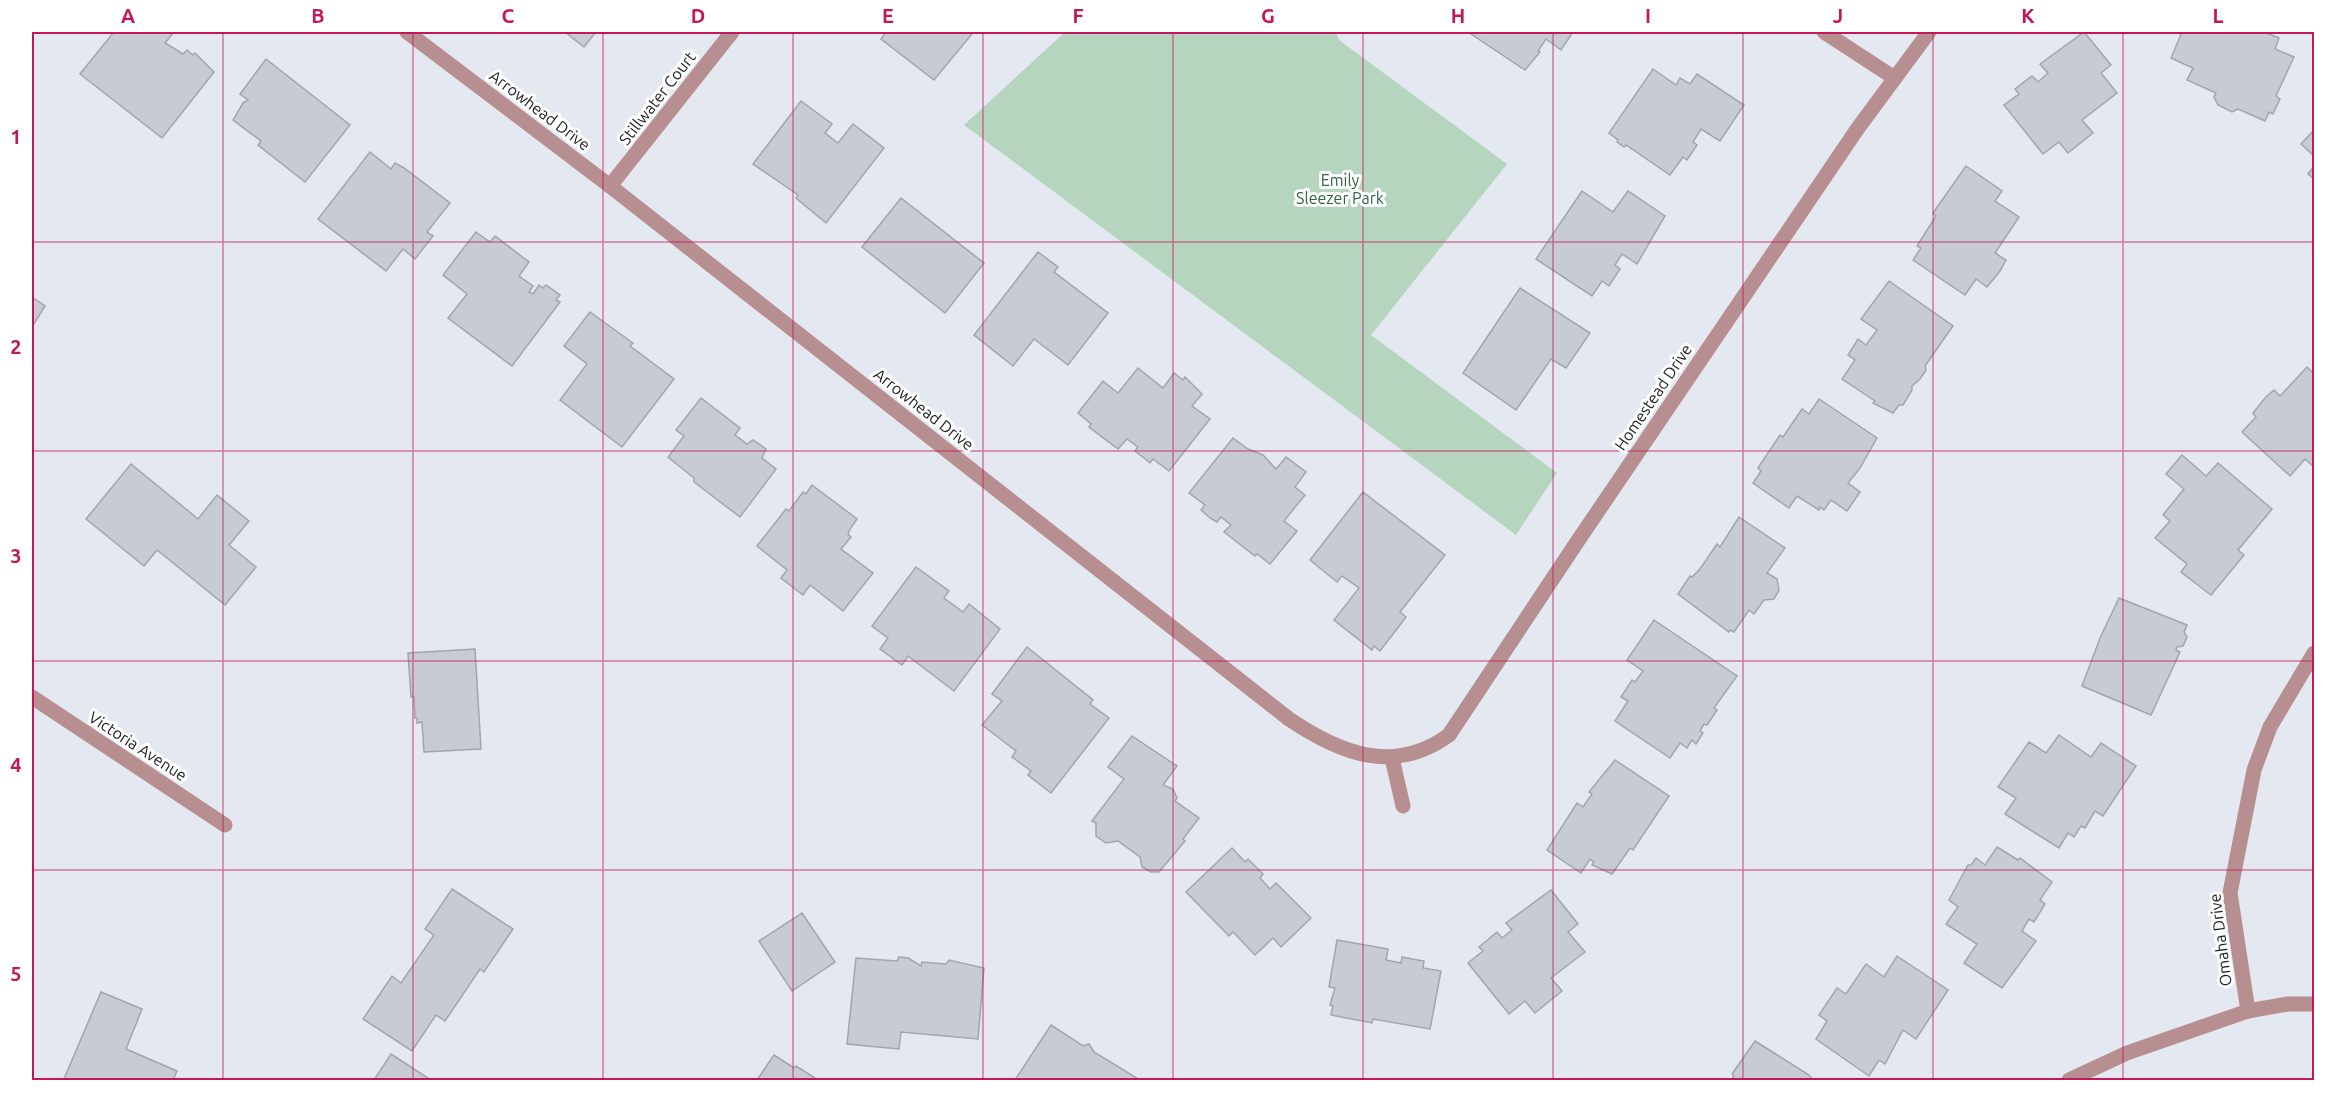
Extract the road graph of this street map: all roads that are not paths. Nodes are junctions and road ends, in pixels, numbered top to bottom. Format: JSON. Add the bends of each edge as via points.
{"nodes":[{"id":1,"x":407,"y":32,"type":"edge"},
{"id":2,"x":732,"y":32,"type":"edge"},
{"id":3,"x":1824,"y":32,"type":"edge"},
{"id":4,"x":1929,"y":32,"type":"edge"},
{"id":5,"x":1893,"y":77,"type":"junction"},
{"id":6,"x":610,"y":186,"type":"junction"},
{"id":7,"x":2314,"y":653,"type":"edge"},
{"id":8,"x":32,"y":697,"type":"edge"},
{"id":9,"x":1392,"y":758,"type":"junction"},
{"id":10,"x":1402,"y":806,"type":"dead end"},
{"id":11,"x":225,"y":825,"type":"dead end"},
{"id":12,"x":2314,"y":1004,"type":"edge"},
{"id":13,"x":2247,"y":1011,"type":"junction"},
{"id":14,"x":2069,"y":1080,"type":"edge"}],
"edges":[{"from":1,"to":6,"type":"street","name":"Arrowhead Drive"},
{"from":2,"to":6,"type":"street","name":"Stillwater Court"},
{"from":3,"to":5,"type":"street"},
{"from":4,"to":5,"type":"street","name":"Homestead Drive"},
{"from":5,"to":9,"type":"street","name":"Homestead Drive","via":[[1449,735],[1429,749]]},
{"from":6,"to":9,"type":"street","name":"Arrowhead Drive","via":[[1289,719],[1335,747]]},
{"from":7,"to":13,"type":"street","name":"Omaha Drive","via":[[2270,727],[2254,770],[2230,892]]},
{"from":8,"to":11,"type":"street","name":"Victoria Avenue"},
{"from":9,"to":10,"type":"street"},
{"from":12,"to":13,"type":"street"},
{"from":13,"to":14,"type":"street","via":[[2127,1053]]}]}
